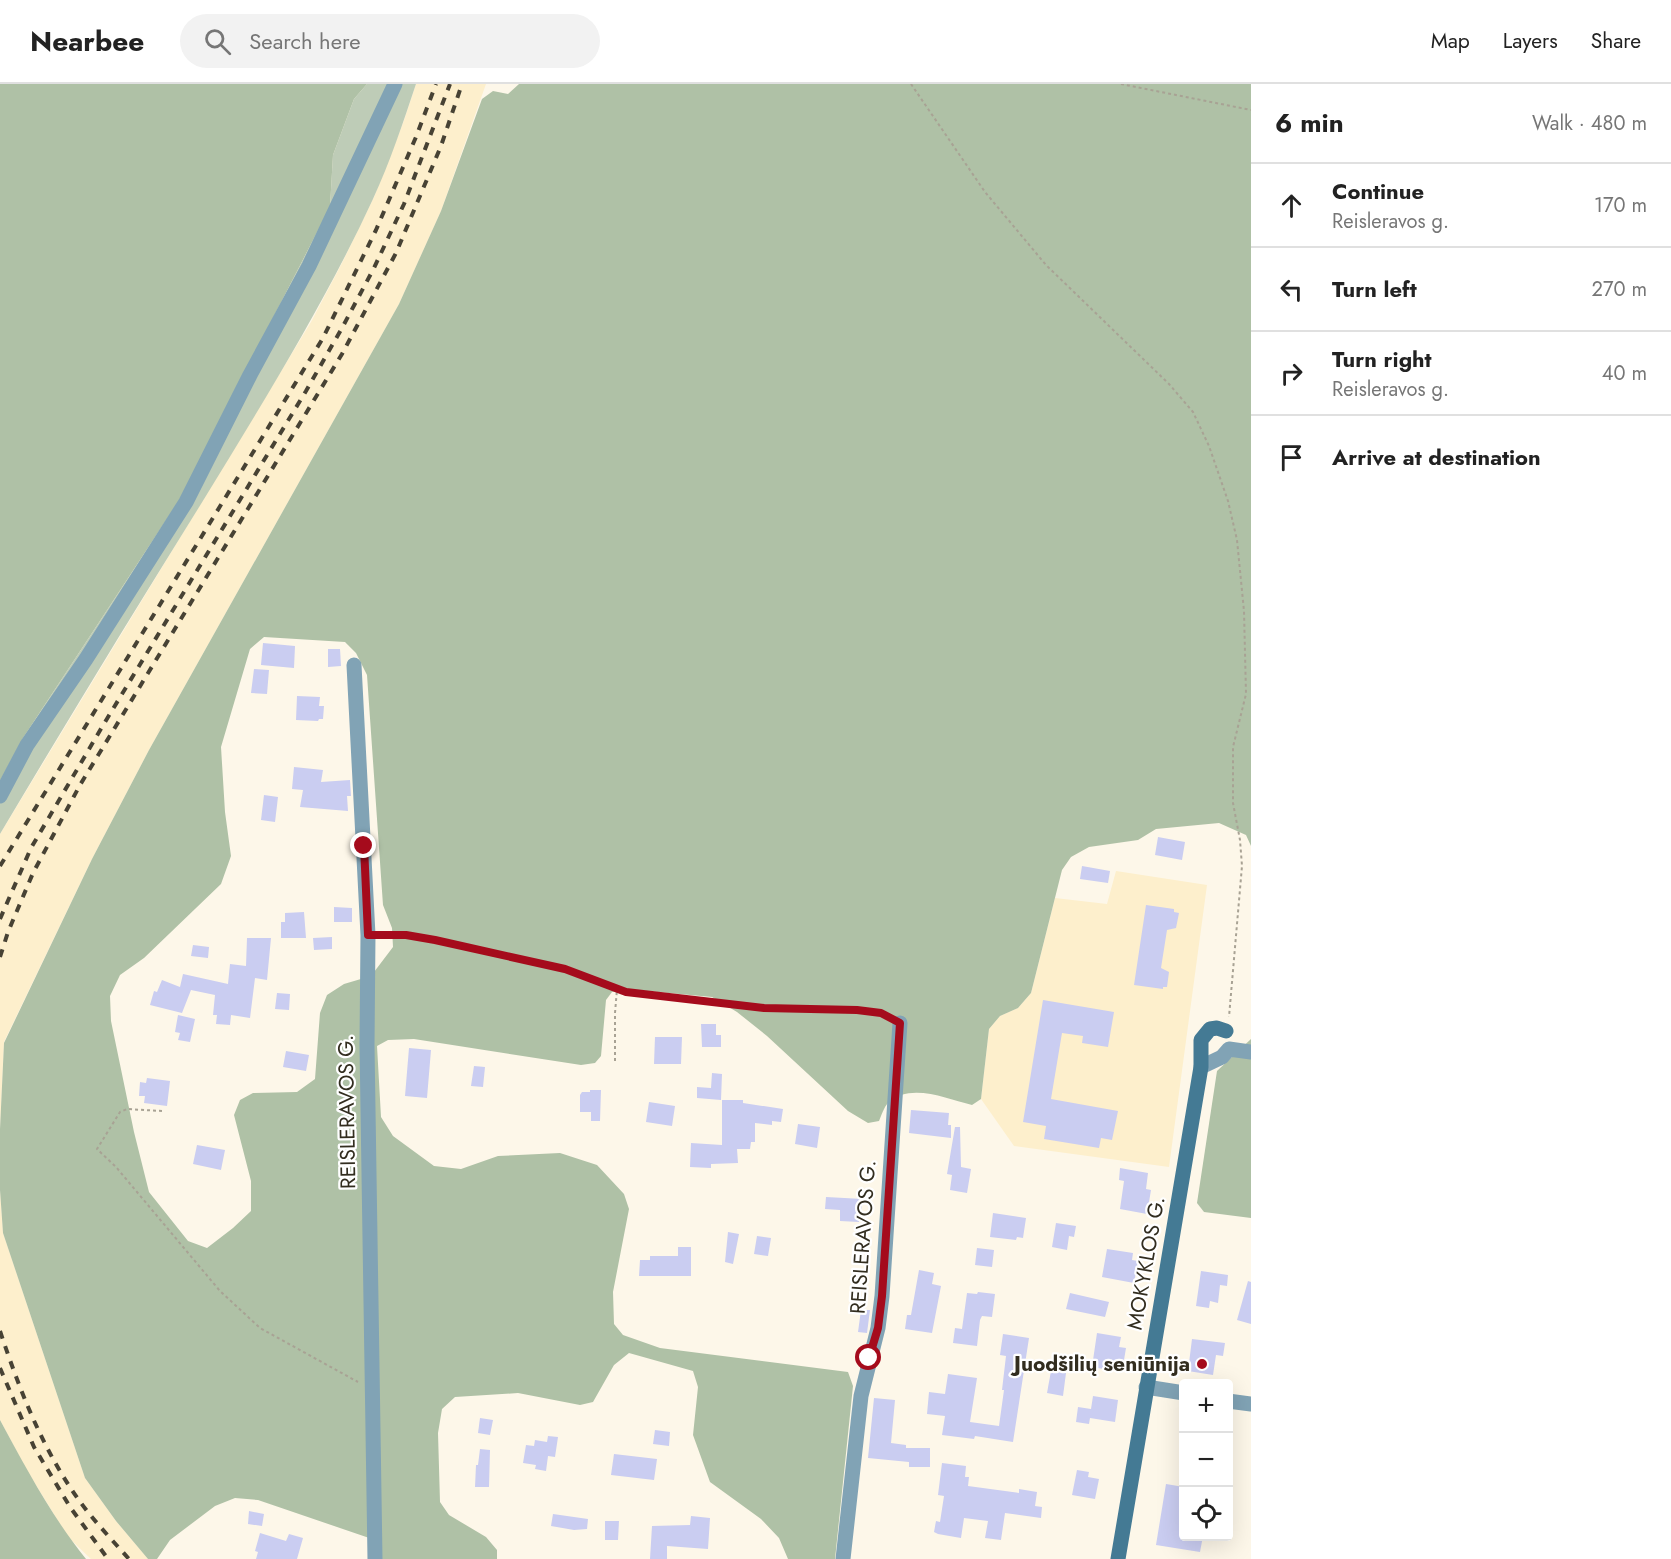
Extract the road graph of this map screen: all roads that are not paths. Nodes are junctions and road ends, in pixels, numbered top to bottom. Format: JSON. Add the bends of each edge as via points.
{"nodes":[{"id":1,"x":395,"y":84,"type":"edge"},
{"id":2,"x":354,"y":665,"type":"dead end"},
{"id":3,"x":0,"y":796,"type":"edge"},
{"id":4,"x":900,"y":1023,"type":"road end"},
{"id":5,"x":1226,"y":1032,"type":"joint"},
{"id":6,"x":1229,"y":1049,"type":"junction"},
{"id":7,"x":1251,"y":1052,"type":"edge"},
{"id":8,"x":1201,"y":1067,"type":"junction"},
{"id":9,"x":1146,"y":1388,"type":"junction"},
{"id":10,"x":1179,"y":1393,"type":"edge"},
{"id":11,"x":1233,"y":1402,"type":"edge"},
{"id":12,"x":1251,"y":1404,"type":"edge"},
{"id":13,"x":375,"y":1559,"type":"edge"},
{"id":14,"x":843,"y":1559,"type":"edge"},
{"id":15,"x":1119,"y":1559,"type":"edge"}],
"edges":[{"from":1,"to":3,"type":"street","via":[[309,266],[186,502],[27,745]]},
{"from":2,"to":13,"type":"street","name":"REISLERAVOS G.","via":[[368,935]]},
{"from":4,"to":14,"type":"street","name":"REISLERAVOS G.","via":[[882,1296],[861,1396]]},
{"from":5,"to":6,"type":"street"},
{"from":5,"to":8,"type":"main road","name":"MOKYKLOS G.","via":[[1217,1028],[1205,1033],[1201,1040]]},
{"from":6,"to":7,"type":"street"},
{"from":6,"to":8,"type":"street"},
{"from":8,"to":9,"type":"main road","name":"MOKYKLOS G."},
{"from":9,"to":10,"type":"street"},
{"from":9,"to":15,"type":"main road","name":"MOKYKLOS G."},
{"from":11,"to":12,"type":"street"}]}
